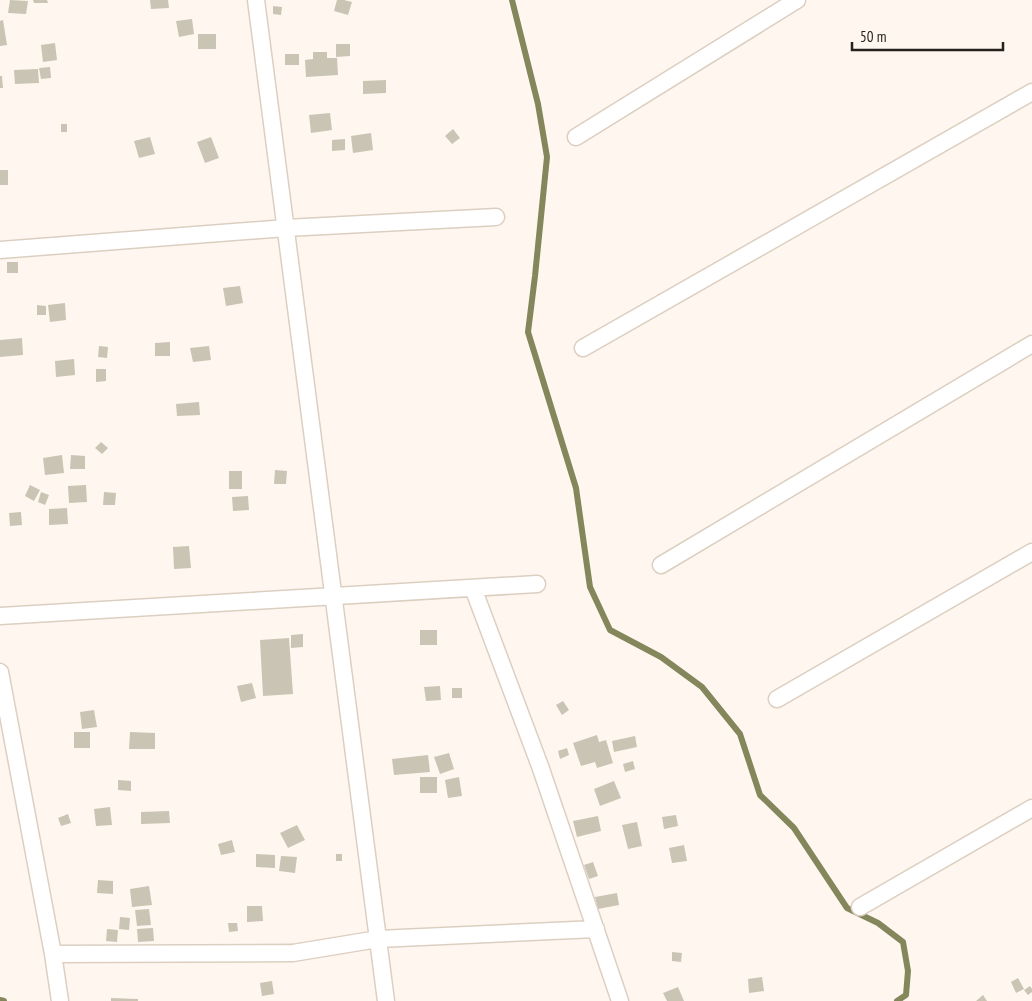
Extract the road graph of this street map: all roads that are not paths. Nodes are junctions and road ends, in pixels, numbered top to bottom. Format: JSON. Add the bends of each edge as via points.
{"nodes":[{"id":1,"x":256,"y":0,"type":"edge"},
{"id":2,"x":797,"y":0,"type":"edge"},
{"id":3,"x":1032,"y":92,"type":"edge"},
{"id":4,"x":576,"y":137,"type":"dead end"},
{"id":5,"x":496,"y":217,"type":"dead end"},
{"id":6,"x":286,"y":228,"type":"junction"},
{"id":7,"x":0,"y":250,"type":"edge"},
{"id":8,"x":1032,"y":344,"type":"edge"},
{"id":9,"x":584,"y":348,"type":"dead end"},
{"id":10,"x":1032,"y":552,"type":"edge"},
{"id":11,"x":661,"y":565,"type":"dead end"},
{"id":12,"x":537,"y":584,"type":"dead end"},
{"id":13,"x":473,"y":588,"type":"junction"},
{"id":14,"x":334,"y":596,"type":"junction"},
{"id":15,"x":0,"y":616,"type":"edge"},
{"id":16,"x":0,"y":672,"type":"edge"},
{"id":17,"x":777,"y":699,"type":"dead end"},
{"id":18,"x":1032,"y":808,"type":"edge"},
{"id":19,"x":860,"y":908,"type":"dead end"},
{"id":20,"x":596,"y":929,"type":"junction"},
{"id":21,"x":378,"y":939,"type":"junction"},
{"id":22,"x":53,"y":954,"type":"junction"},
{"id":23,"x":60,"y":1001,"type":"edge"},
{"id":24,"x":386,"y":1001,"type":"edge"},
{"id":25,"x":620,"y":1001,"type":"edge"}],
"edges":[{"from":1,"to":6,"type":"street"},
{"from":2,"to":4,"type":"street"},
{"from":3,"to":9,"type":"street"},
{"from":5,"to":6,"type":"street"},
{"from":6,"to":7,"type":"street"},
{"from":6,"to":14,"type":"street"},
{"from":8,"to":11,"type":"street"},
{"from":10,"to":17,"type":"street"},
{"from":12,"to":13,"type":"street"},
{"from":13,"to":14,"type":"street"},
{"from":13,"to":20,"type":"street","via":[[540,766]]},
{"from":14,"to":15,"type":"street"},
{"from":14,"to":21,"type":"street"},
{"from":16,"to":22,"type":"street"},
{"from":18,"to":19,"type":"street"},
{"from":20,"to":21,"type":"street"},
{"from":20,"to":25,"type":"street"},
{"from":21,"to":22,"type":"street","via":[[293,953]]},
{"from":21,"to":24,"type":"street"},
{"from":22,"to":23,"type":"street"}]}
